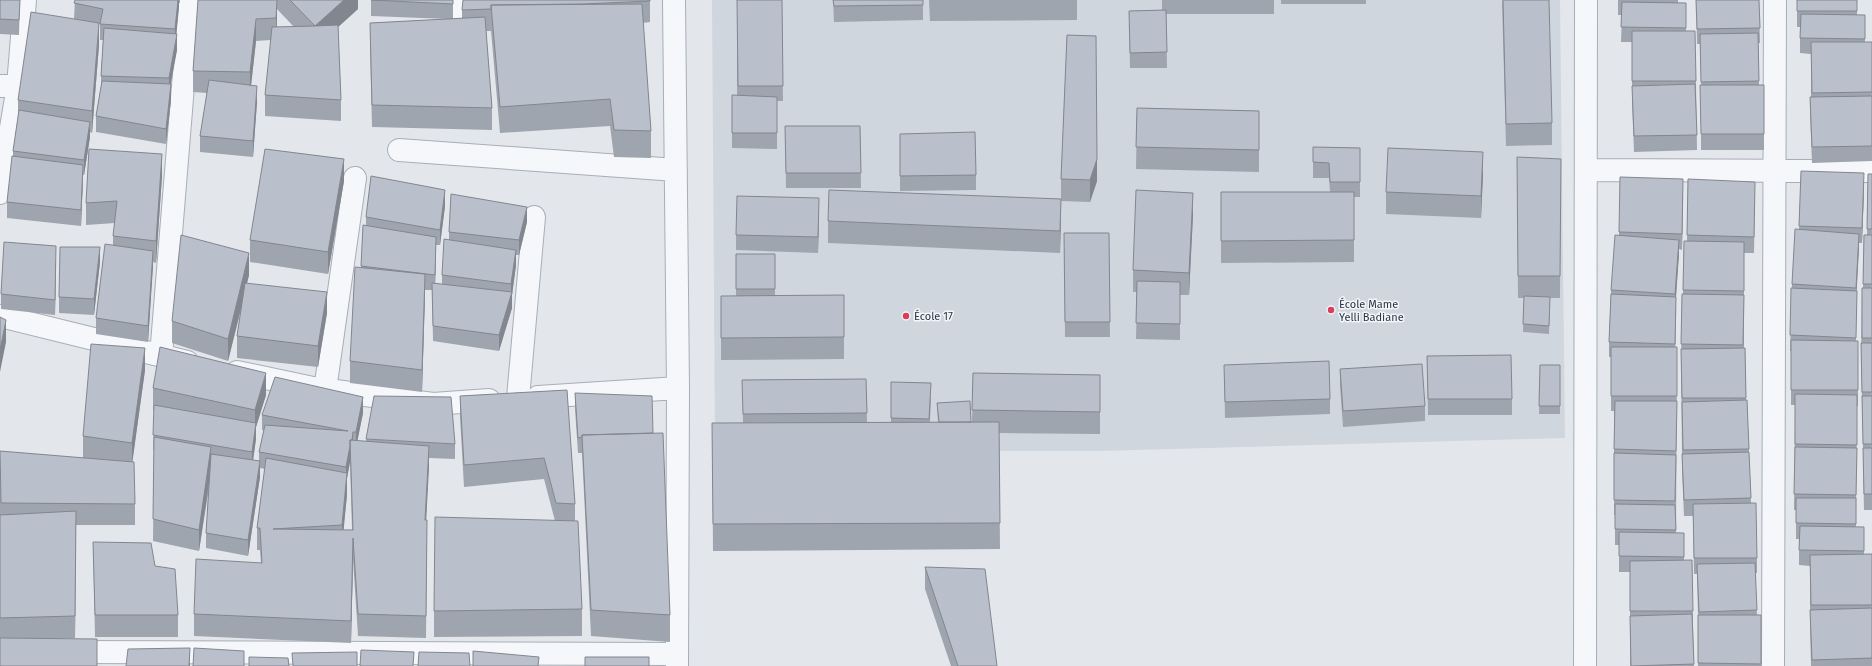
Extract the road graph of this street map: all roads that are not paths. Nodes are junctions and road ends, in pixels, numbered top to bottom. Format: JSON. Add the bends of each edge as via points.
{"nodes":[{"id":1,"x":25,"y":0,"type":"edge"},
{"id":2,"x":190,"y":0,"type":"edge"},
{"id":3,"x":454,"y":0,"type":"edge"},
{"id":4,"x":674,"y":0,"type":"edge"},
{"id":5,"x":1586,"y":0,"type":"edge"},
{"id":6,"x":1775,"y":0,"type":"edge"},
{"id":7,"x":455,"y":29,"type":"edge"},
{"id":8,"x":9,"y":86,"type":"edge"},
{"id":9,"x":399,"y":150,"type":"dead end"},
{"id":10,"x":676,"y":170,"type":"junction"},
{"id":11,"x":1586,"y":170,"type":"junction"},
{"id":12,"x":1774,"y":171,"type":"junction"},
{"id":13,"x":1872,"y":171,"type":"edge"},
{"id":14,"x":355,"y":178,"type":"dead end"},
{"id":15,"x":0,"y":193,"type":"edge"},
{"id":16,"x":534,"y":217,"type":"dead end"},
{"id":17,"x":0,"y":316,"type":"edge"},
{"id":18,"x":161,"y":356,"type":"junction"},
{"id":19,"x":678,"y":388,"type":"junction"},
{"id":20,"x":325,"y":390,"type":"junction"},
{"id":21,"x":518,"y":398,"type":"junction"},
{"id":22,"x":45,"y":652,"type":"edge"},
{"id":23,"x":112,"y":659,"type":"edge"},
{"id":24,"x":677,"y":660,"type":"edge"},
{"id":25,"x":1585,"y":666,"type":"edge"},
{"id":26,"x":1773,"y":666,"type":"edge"}],
"edges":[{"from":1,"to":8,"type":"street"},
{"from":2,"to":18,"type":"street"},
{"from":3,"to":7,"type":"street"},
{"from":4,"to":10,"type":"street"},
{"from":5,"to":11,"type":"street"},
{"from":6,"to":12,"type":"street"},
{"from":8,"to":15,"type":"street"},
{"from":9,"to":10,"type":"street"},
{"from":10,"to":19,"type":"street"},
{"from":11,"to":12,"type":"street"},
{"from":11,"to":25,"type":"street"},
{"from":12,"to":13,"type":"street"},
{"from":12,"to":26,"type":"street"},
{"from":14,"to":20,"type":"street"},
{"from":16,"to":21,"type":"street"},
{"from":17,"to":18,"type":"street"},
{"from":18,"to":20,"type":"street"},
{"from":19,"to":21,"type":"street"},
{"from":19,"to":24,"type":"street"},
{"from":20,"to":21,"type":"street","via":[[433,404]]},
{"from":22,"to":23,"type":"street"},
{"from":23,"to":24,"type":"street"}]}
